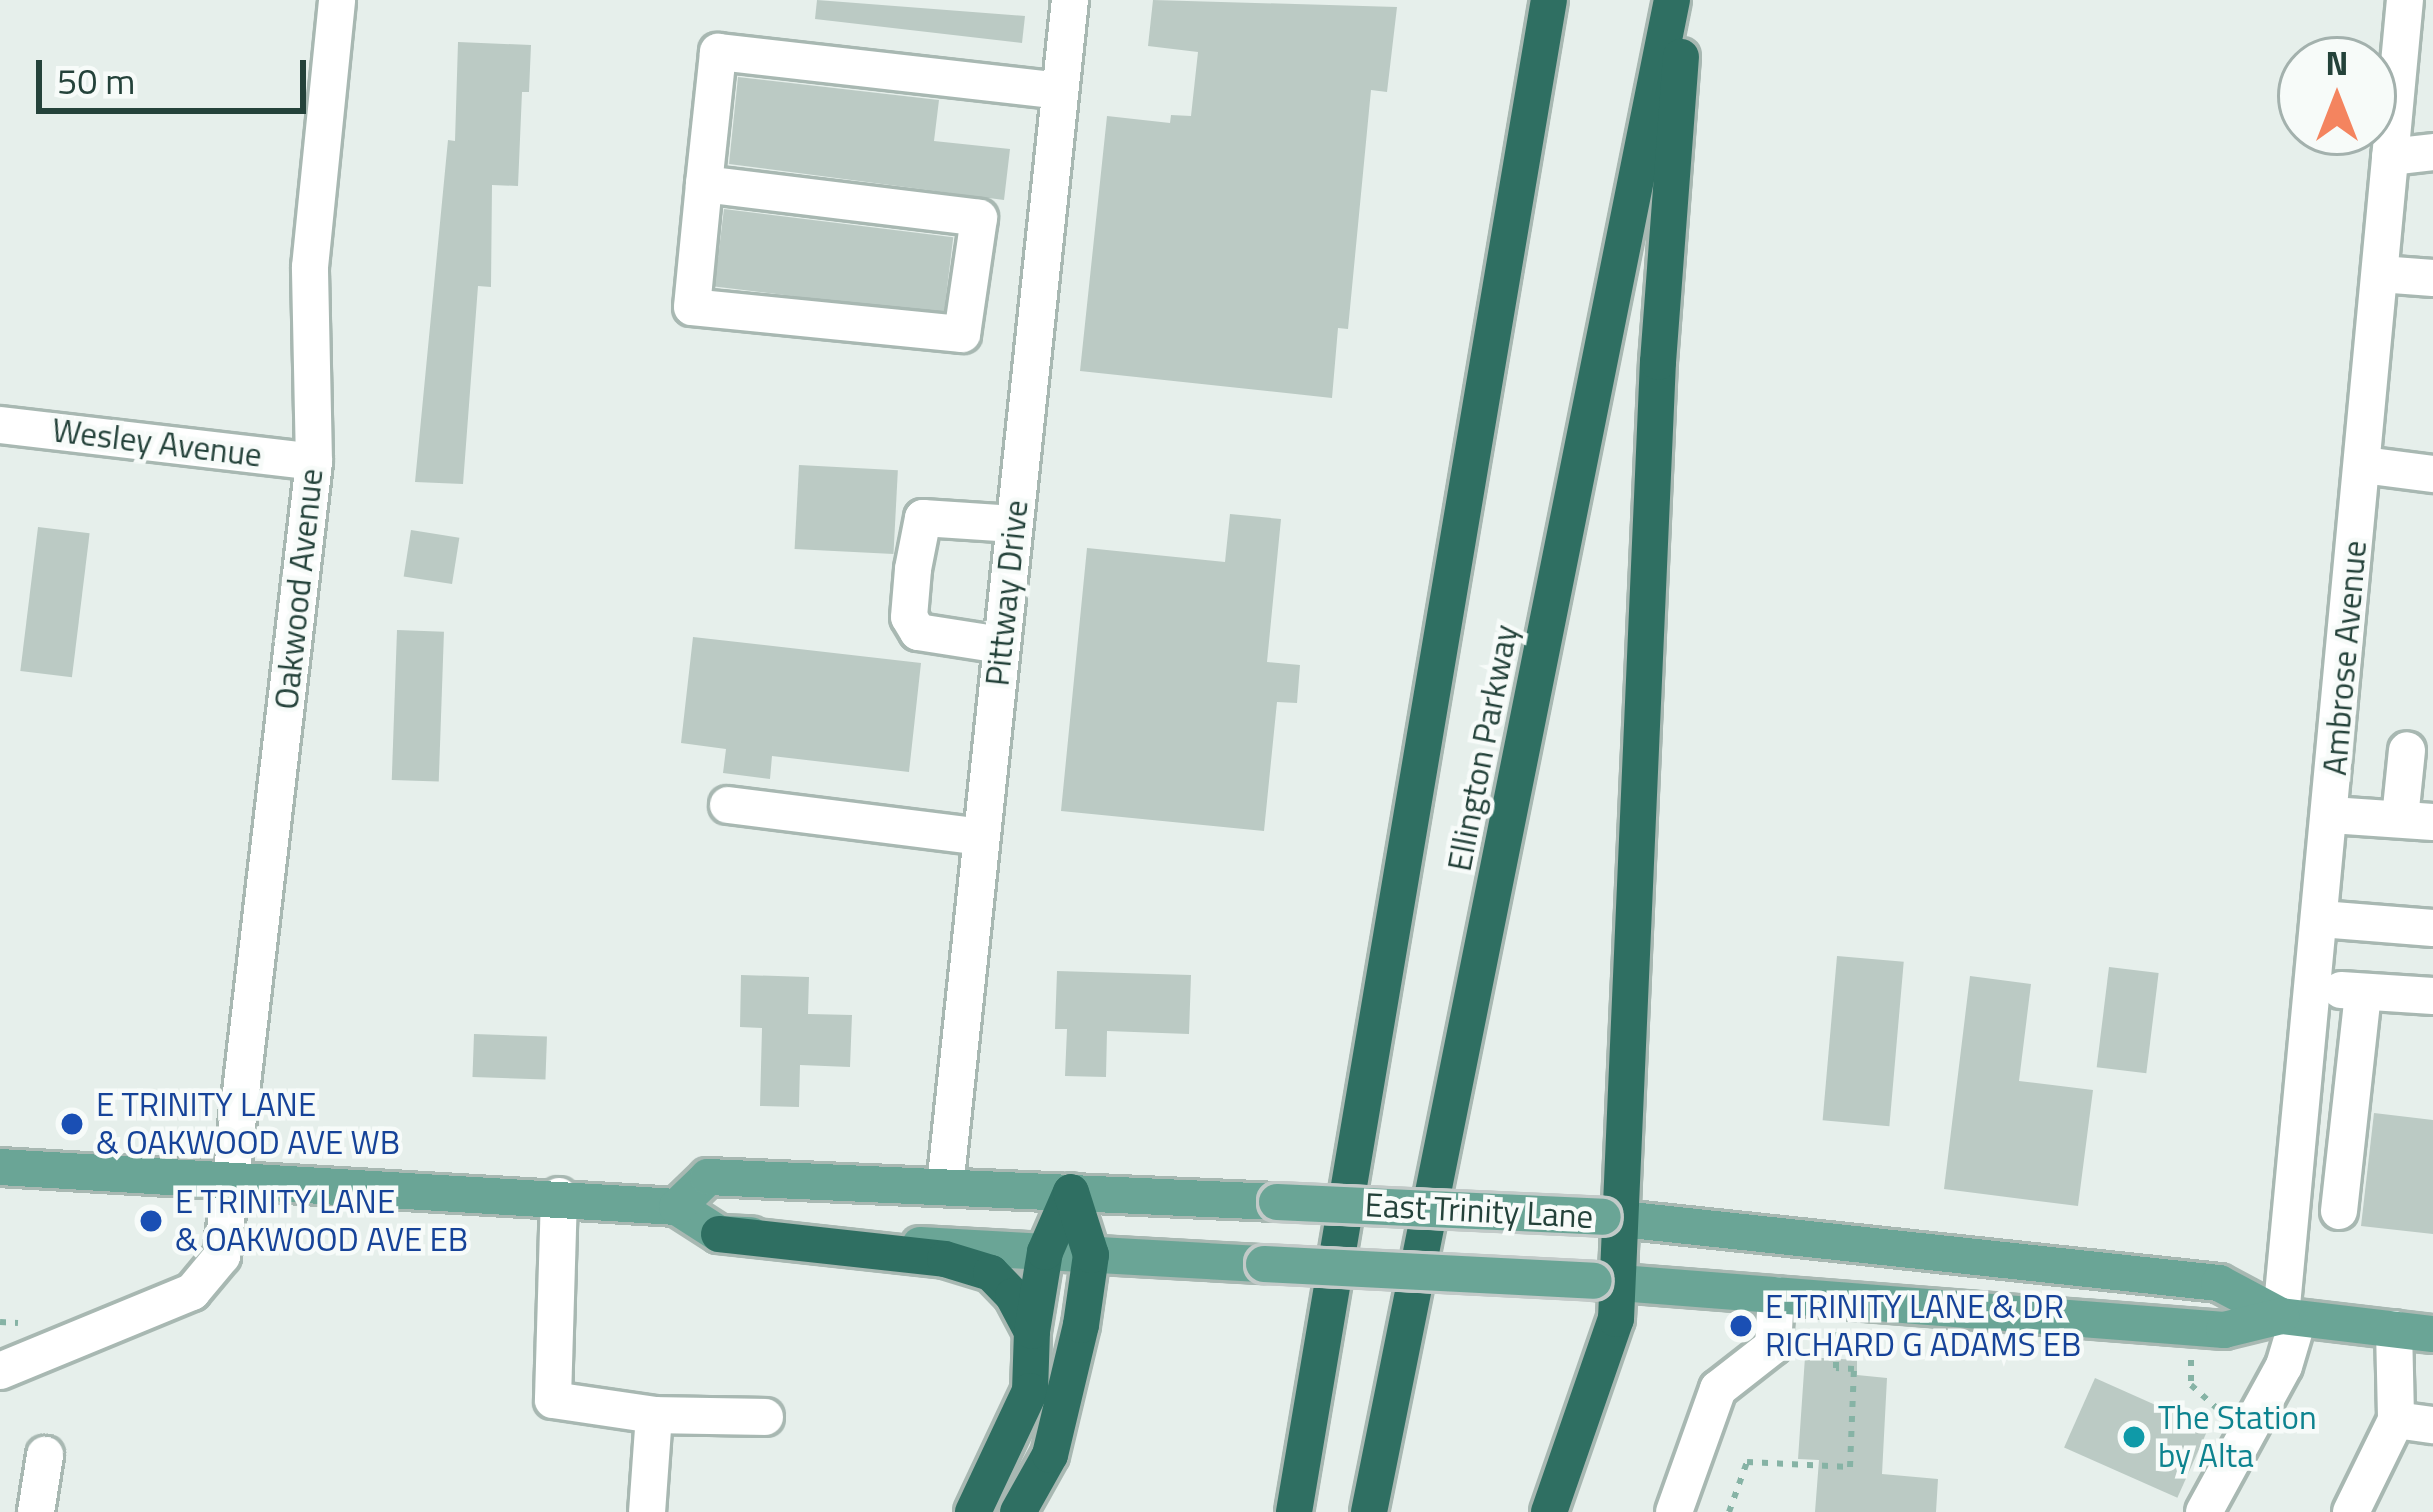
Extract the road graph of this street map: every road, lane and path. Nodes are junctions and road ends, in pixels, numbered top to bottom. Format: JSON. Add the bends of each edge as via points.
{"nodes":[{"id":1,"x":337,"y":0,"type":"edge"},
{"id":2,"x":1070,"y":0,"type":"edge"},
{"id":3,"x":1550,"y":0,"type":"edge"},
{"id":4,"x":1672,"y":0,"type":"edge"},
{"id":5,"x":1685,"y":0,"type":"edge"},
{"id":6,"x":2405,"y":0,"type":"edge"},
{"id":7,"x":1060,"y":91,"type":"junction"},
{"id":8,"x":2433,"y":152,"type":"edge"},
{"id":9,"x":2390,"y":157,"type":"junction"},
{"id":10,"x":704,"y":184,"type":"junction"},
{"id":11,"x":2380,"y":274,"type":"junction"},
{"id":12,"x":2433,"y":278,"type":"edge"},
{"id":13,"x":0,"y":425,"type":"edge"},
{"id":14,"x":314,"y":462,"type":"junction"},
{"id":15,"x":2362,"y":465,"type":"junction"},
{"id":16,"x":2433,"y":474,"type":"edge"},
{"id":17,"x":1014,"y":524,"type":"junction"},
{"id":18,"x":1001,"y":645,"type":"junction"},
{"id":19,"x":2407,"y":750,"type":"dead end"},
{"id":20,"x":728,"y":805,"type":"dead end"},
{"id":21,"x":2331,"y":815,"type":"junction"},
{"id":22,"x":2417,"y":820,"type":"edge"},
{"id":23,"x":981,"y":837,"type":"junction"},
{"id":24,"x":2321,"y":919,"type":"junction"},
{"id":25,"x":2433,"y":928,"type":"edge"},
{"id":26,"x":2314,"y":987,"type":"junction"},
{"id":27,"x":2362,"y":992,"type":"junction"},
{"id":28,"x":2433,"y":996,"type":"edge"},
{"id":29,"x":0,"y":1167,"type":"edge"},
{"id":30,"x":233,"y":1177,"type":"junction"},
{"id":31,"x":945,"y":1187,"type":"junction"},
{"id":32,"x":1071,"y":1192,"type":"junction"},
{"id":33,"x":559,"y":1196,"type":"junction"},
{"id":34,"x":677,"y":1207,"type":"junction"},
{"id":35,"x":2339,"y":1211,"type":"dead end"},
{"id":36,"x":1612,"y":1218,"type":"junction"},
{"id":37,"x":719,"y":1234,"type":"junction"},
{"id":38,"x":1046,"y":1252,"type":"junction"},
{"id":39,"x":1090,"y":1255,"type":"junction"},
{"id":40,"x":1607,"y":1282,"type":"junction"},
{"id":41,"x":1776,"y":1294,"type":"junction"},
{"id":42,"x":2289,"y":1317,"type":"junction"},
{"id":43,"x":1836,"y":1329,"type":"dead end"},
{"id":44,"x":2394,"y":1329,"type":"junction"},
{"id":45,"x":1032,"y":1331,"type":"junction"},
{"id":46,"x":2433,"y":1334,"type":"edge"},
{"id":47,"x":0,"y":1371,"type":"edge"},
{"id":48,"x":654,"y":1415,"type":"junction"},
{"id":49,"x":765,"y":1417,"type":"dead end"},
{"id":50,"x":2396,"y":1420,"type":"junction"},
{"id":51,"x":2433,"y":1425,"type":"edge"},
{"id":52,"x":45,"y":1455,"type":"dead end"},
{"id":53,"x":1295,"y":1500,"type":"edge"},
{"id":54,"x":36,"y":1512,"type":"edge"},
{"id":55,"x":647,"y":1512,"type":"edge"},
{"id":56,"x":973,"y":1512,"type":"edge"},
{"id":57,"x":1018,"y":1512,"type":"edge"},
{"id":58,"x":1369,"y":1512,"type":"edge"},
{"id":59,"x":1549,"y":1512,"type":"edge"},
{"id":60,"x":1674,"y":1512,"type":"edge"},
{"id":61,"x":1729,"y":1512,"type":"edge"},
{"id":62,"x":2204,"y":1512,"type":"edge"},
{"id":63,"x":2350,"y":1512,"type":"edge"}],
"edges":[{"from":1,"to":14,"type":"street","name":"Oakwood Avenue","via":[[310,267]]},
{"from":2,"to":7,"type":"street","name":"Pittway Drive"},
{"from":3,"to":53,"type":"highway","name":"Ellington Parkway"},
{"from":4,"to":58,"type":"highway","name":"Ellington Parkway"},
{"from":5,"to":36,"type":"highway"},
{"from":6,"to":9,"type":"street","name":"Ambrose Avenue"},
{"from":7,"to":10,"type":"street","via":[[718,52]]},
{"from":7,"to":17,"type":"street","name":"Pittway Drive"},
{"from":8,"to":9,"type":"street"},
{"from":9,"to":11,"type":"street","name":"Ambrose Avenue"},
{"from":10,"to":10,"type":"street","via":[[692,307],[962,334],[980,218]]},
{"from":11,"to":12,"type":"street"},
{"from":11,"to":15,"type":"street","name":"Ambrose Avenue"},
{"from":13,"to":14,"type":"street","name":"Wesley Avenue"},
{"from":14,"to":30,"type":"street","name":"Oakwood Avenue"},
{"from":15,"to":16,"type":"street"},
{"from":15,"to":21,"type":"street","name":"Ambrose Avenue"},
{"from":17,"to":18,"type":"street","name":"Pittway Drive"},
{"from":17,"to":18,"type":"street","via":[[923,518],[913,569],[909,617],[918,632]]},
{"from":18,"to":23,"type":"street","name":"Pittway Drive"},
{"from":19,"to":22,"type":"street"},
{"from":20,"to":23,"type":"street"},
{"from":21,"to":22,"type":"street"},
{"from":21,"to":24,"type":"street","name":"Ambrose Avenue"},
{"from":23,"to":31,"type":"street","name":"Pittway Drive"},
{"from":24,"to":25,"type":"street"},
{"from":24,"to":26,"type":"street","name":"Ambrose Avenue"},
{"from":26,"to":27,"type":"street"},
{"from":26,"to":42,"type":"street","name":"Ambrose Avenue"},
{"from":27,"to":28,"type":"street"},
{"from":27,"to":35,"type":"street"},
{"from":29,"to":30,"type":"main road","name":"East Trinity Lane"},
{"from":30,"to":33,"type":"main road","name":"East Trinity Lane"},
{"from":30,"to":47,"type":"street","name":"Oakwood Avenue","via":[[222,1256],[192,1292]]},
{"from":31,"to":32,"type":"main road","name":"East Trinity Lane"},
{"from":31,"to":34,"type":"main road","name":"East Trinity Lane","via":[[708,1177]]},
{"from":32,"to":36,"type":"main road","name":"East Trinity Lane","bridge":true},
{"from":32,"to":38,"type":"highway"},
{"from":32,"to":39,"type":"highway"},
{"from":33,"to":34,"type":"main road","name":"East Trinity Lane"},
{"from":33,"to":48,"type":"street","via":[[553,1400]]},
{"from":34,"to":37,"type":"main road","name":"East Trinity Lane"},
{"from":36,"to":40,"type":"highway"},
{"from":36,"to":42,"type":"main road","name":"East Trinity Lane","via":[[2219,1282]]},
{"from":37,"to":38,"type":"main road","name":"East Trinity Lane"},
{"from":37,"to":45,"type":"highway","via":[[945,1259],[991,1273]]},
{"from":38,"to":39,"type":"main road","name":"East Trinity Lane"},
{"from":38,"to":45,"type":"highway"},
{"from":39,"to":40,"type":"main road","name":"East Trinity Lane","bridge":true},
{"from":39,"to":57,"type":"highway","via":[[1050,1455]]},
{"from":40,"to":41,"type":"main road","name":"East Trinity Lane"},
{"from":40,"to":59,"type":"highway","via":[[1616,1319]]},
{"from":41,"to":42,"type":"main road","name":"East Trinity Lane","via":[[2224,1330]]},
{"from":41,"to":60,"type":"street","via":[[1773,1346],[1718,1389]]},
{"from":42,"to":44,"type":"main road","name":"East Trinity Lane"},
{"from":42,"to":62,"type":"street","name":"Ambrose Avenue","via":[[2284,1366]]},
{"from":43,"to":61,"type":"path","via":[[1836,1368],[1854,1369],[1850,1467],[1747,1462]]},
{"from":44,"to":46,"type":"main road","name":"East Trinity Lane"},
{"from":44,"to":50,"type":"street"},
{"from":45,"to":56,"type":"highway","via":[[1030,1391]]},
{"from":48,"to":49,"type":"street"},
{"from":48,"to":55,"type":"street"},
{"from":50,"to":51,"type":"street"},
{"from":50,"to":63,"type":"street"},
{"from":52,"to":54,"type":"street"}]}
